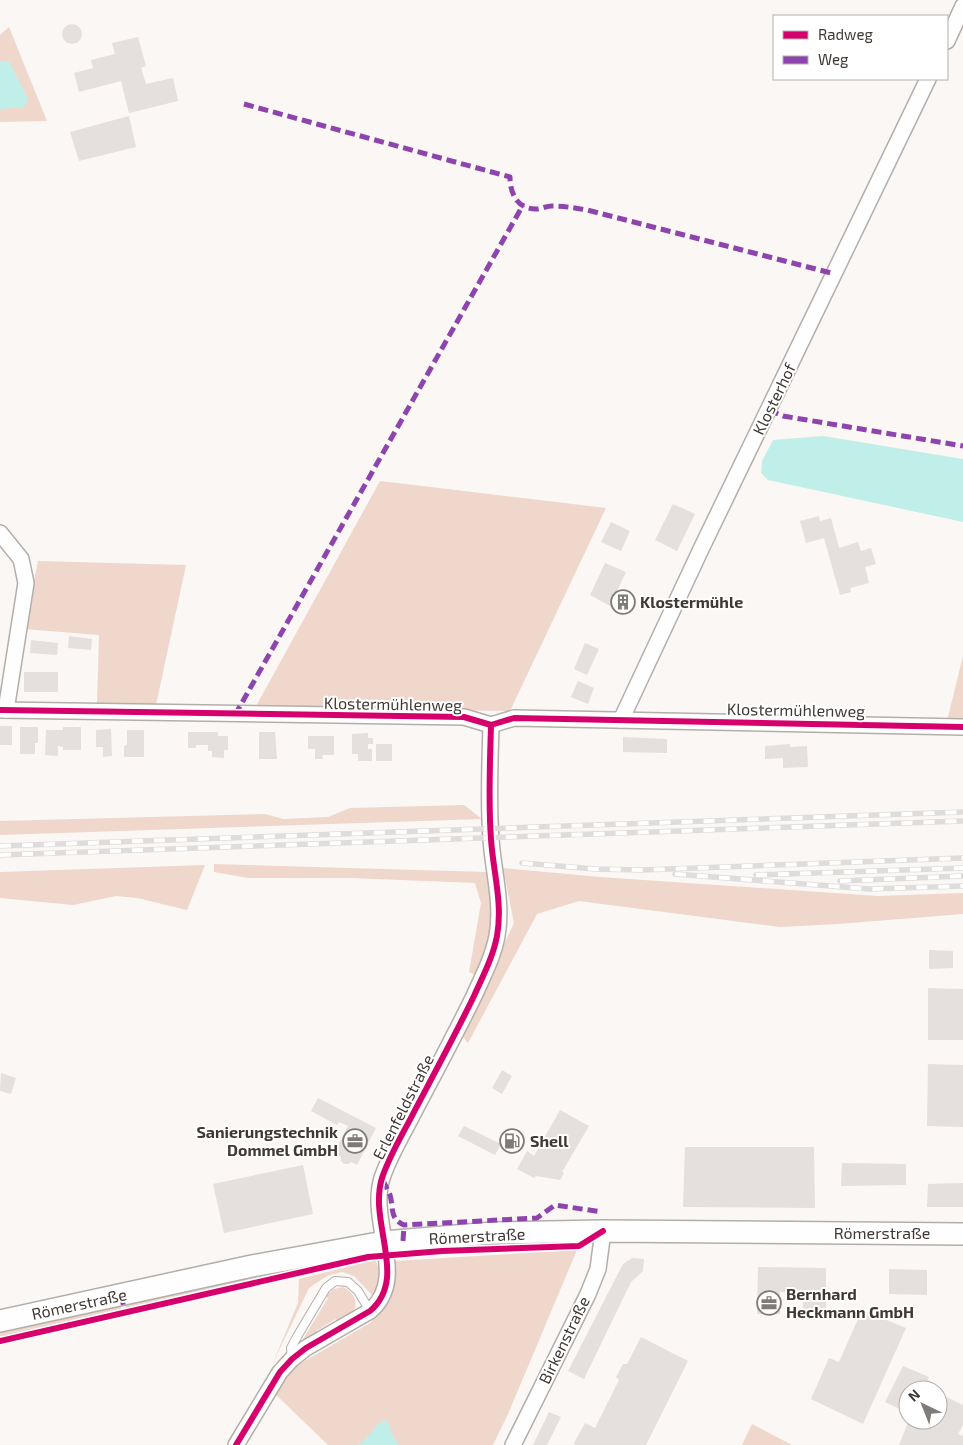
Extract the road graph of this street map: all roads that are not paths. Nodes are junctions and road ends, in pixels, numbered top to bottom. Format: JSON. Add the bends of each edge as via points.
{"nodes":[{"id":1,"x":963,"y":6,"type":"edge"},
{"id":2,"x":948,"y":39,"type":"edge"},
{"id":3,"x":928,"y":80,"type":"edge"},
{"id":4,"x":0,"y":533,"type":"edge"},
{"id":5,"x":3,"y":710,"type":"edge"},
{"id":6,"x":621,"y":720,"type":"junction"},
{"id":7,"x":491,"y":725,"type":"junction"},
{"id":8,"x":963,"y":727,"type":"edge"},
{"id":9,"x":603,"y":1231,"type":"junction"},
{"id":10,"x":963,"y":1234,"type":"edge"},
{"id":11,"x":384,"y":1242,"type":"junction"},
{"id":12,"x":370,"y":1311,"type":"junction"},
{"id":13,"x":0,"y":1321,"type":"edge"},
{"id":14,"x":292,"y":1359,"type":"junction"},
{"id":15,"x":236,"y":1445,"type":"edge"},
{"id":16,"x":513,"y":1445,"type":"edge"}],
"edges":[{"from":1,"to":2,"type":"street"},
{"from":3,"to":6,"type":"street","name":"Klosterhof"},
{"from":4,"to":5,"type":"street","via":[[21,559],[26,583]]},
{"from":5,"to":7,"type":"street","name":"Klostermühlenweg","via":[[464,717]]},
{"from":6,"to":7,"type":"street","name":"Klostermühlenweg","via":[[514,718]]},
{"from":6,"to":8,"type":"street","name":"Klostermühlenweg"},
{"from":7,"to":11,"type":"street","name":"Erlenfeldstraße","via":[[490,829],[500,914],[497,937],[489,964],[382,1179],[378,1203]]},
{"from":9,"to":10,"type":"main road","name":"Römerstraße"},
{"from":9,"to":11,"type":"main road","name":"Römerstraße","via":[[492,1234]]},
{"from":9,"to":16,"type":"street","name":"Birkenstraße","via":[[598,1269],[588,1294]]},
{"from":11,"to":12,"type":"street","name":"Erlenfeldstraße","via":[[388,1276],[386,1291]]},
{"from":11,"to":13,"type":"main road","name":"Römerstraße","via":[[252,1266]]},
{"from":12,"to":14,"type":"street","name":"Erlenfeldstraße"},
{"from":12,"to":14,"type":"lane","via":[[358,1291],[348,1282],[335,1281],[326,1288],[298,1335],[291,1348]]},
{"from":14,"to":15,"type":"street","name":"Erlenfeldstraße","via":[[280,1372]]}]}
